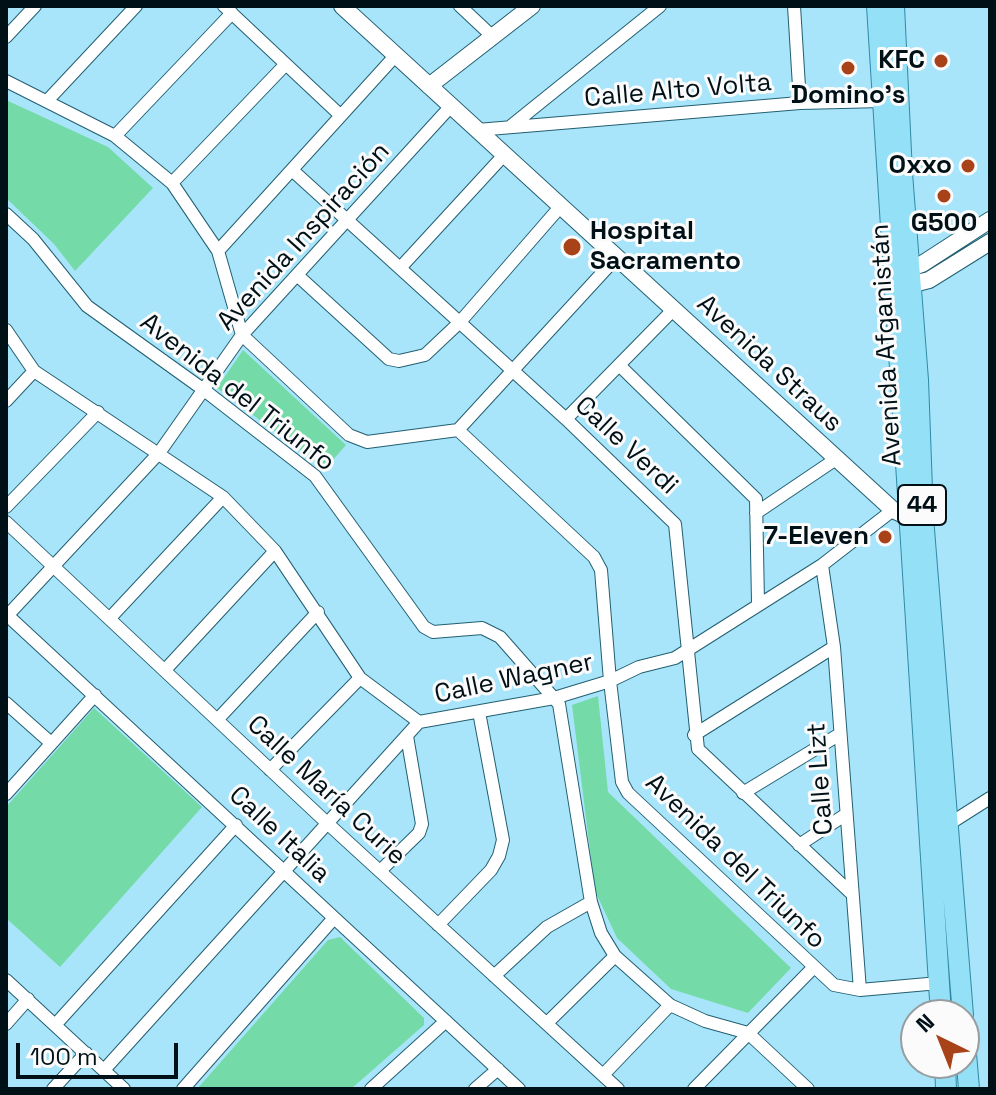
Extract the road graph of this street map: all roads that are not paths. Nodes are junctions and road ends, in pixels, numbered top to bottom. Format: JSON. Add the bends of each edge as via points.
{"nodes":[{"id":1,"x":35,"y":6,"type":"edge"},
{"id":2,"x":136,"y":6,"type":"edge"},
{"id":3,"x":342,"y":6,"type":"edge"},
{"id":4,"x":460,"y":6,"type":"edge"},
{"id":5,"x":532,"y":6,"type":"edge"},
{"id":6,"x":660,"y":6,"type":"edge"},
{"id":7,"x":794,"y":6,"type":"edge"},
{"id":8,"x":877,"y":6,"type":"edge"},
{"id":9,"x":894,"y":6,"type":"edge"},
{"id":10,"x":228,"y":10,"type":"edge"},
{"id":11,"x":6,"y":37,"type":"edge"},
{"id":12,"x":493,"y":37,"type":"junction"},
{"id":13,"x":396,"y":55,"type":"junction"},
{"id":14,"x":285,"y":65,"type":"junction"},
{"id":15,"x":6,"y":81,"type":"edge"},
{"id":16,"x":429,"y":86,"type":"junction"},
{"id":17,"x":47,"y":101,"type":"junction"},
{"id":18,"x":883,"y":101,"type":"junction"},
{"id":19,"x":800,"y":103,"type":"junction"},
{"id":20,"x":451,"y":106,"type":"junction"},
{"id":21,"x":339,"y":114,"type":"junction"},
{"id":22,"x":511,"y":126,"type":"junction"},
{"id":23,"x":477,"y":130,"type":"junction"},
{"id":24,"x":115,"y":136,"type":"junction"},
{"id":25,"x":504,"y":155,"type":"junction"},
{"id":26,"x":292,"y":170,"type":"junction"},
{"id":27,"x":172,"y":183,"type":"junction"},
{"id":28,"x":560,"y":207,"type":"junction"},
{"id":29,"x":6,"y":214,"type":"edge"},
{"id":30,"x":990,"y":220,"type":"edge"},
{"id":31,"x":348,"y":222,"type":"junction"},
{"id":32,"x":990,"y":242,"type":"edge"},
{"id":33,"x":218,"y":251,"type":"junction"},
{"id":34,"x":616,"y":258,"type":"junction"},
{"id":35,"x":401,"y":267,"type":"junction"},
{"id":36,"x":297,"y":275,"type":"junction"},
{"id":37,"x":903,"y":279,"type":"junction"},
{"id":38,"x":674,"y":309,"type":"junction"},
{"id":39,"x":460,"y":322,"type":"junction"},
{"id":40,"x":6,"y":330,"type":"edge"},
{"id":41,"x":242,"y":335,"type":"junction"},
{"id":42,"x":619,"y":365,"type":"junction"},
{"id":43,"x":34,"y":371,"type":"junction"},
{"id":44,"x":513,"y":371,"type":"junction"},
{"id":45,"x":204,"y":390,"type":"junction"},
{"id":46,"x":6,"y":401,"type":"edge"},
{"id":47,"x":98,"y":412,"type":"junction"},
{"id":48,"x":566,"y":419,"type":"junction"},
{"id":49,"x":458,"y":430,"type":"junction"},
{"id":50,"x":159,"y":453,"type":"junction"},
{"id":51,"x":836,"y":459,"type":"junction"},
{"id":52,"x":223,"y":497,"type":"junction"},
{"id":53,"x":6,"y":507,"type":"edge"},
{"id":54,"x":756,"y":513,"type":"junction"},
{"id":55,"x":908,"y":515,"type":"junction"},
{"id":56,"x":6,"y":522,"type":"edge"},
{"id":57,"x":275,"y":551,"type":"junction"},
{"id":58,"x":822,"y":565,"type":"junction"},
{"id":59,"x":55,"y":567,"type":"junction"},
{"id":60,"x":758,"y":602,"type":"junction"},
{"id":61,"x":318,"y":612,"type":"junction"},
{"id":62,"x":7,"y":616,"type":"edge"},
{"id":63,"x":110,"y":618,"type":"junction"},
{"id":64,"x":834,"y":647,"type":"junction"},
{"id":65,"x":687,"y":649,"type":"junction"},
{"id":66,"x":165,"y":670,"type":"junction"},
{"id":67,"x":360,"y":678,"type":"junction"},
{"id":68,"x":610,"y":681,"type":"junction"},
{"id":69,"x":95,"y":695,"type":"junction"},
{"id":70,"x":554,"y":698,"type":"junction"},
{"id":71,"x":6,"y":703,"type":"edge"},
{"id":72,"x":479,"y":712,"type":"junction"},
{"id":73,"x":218,"y":719,"type":"junction"},
{"id":74,"x":419,"y":722,"type":"junction"},
{"id":75,"x":840,"y":734,"type":"junction"},
{"id":76,"x":694,"y":735,"type":"junction"},
{"id":77,"x":407,"y":736,"type":"junction"},
{"id":78,"x":51,"y":743,"type":"junction"},
{"id":79,"x":270,"y":770,"type":"junction"},
{"id":80,"x":743,"y":793,"type":"junction"},
{"id":81,"x":6,"y":794,"type":"edge"},
{"id":82,"x":990,"y":798,"type":"edge"},
{"id":83,"x":845,"y":815,"type":"junction"},
{"id":84,"x":326,"y":822,"type":"junction"},
{"id":85,"x":949,"y":824,"type":"junction"},
{"id":86,"x":236,"y":825,"type":"junction"},
{"id":87,"x":799,"y":845,"type":"junction"},
{"id":88,"x":283,"y":868,"type":"junction"},
{"id":89,"x":380,"y":871,"type":"junction"},
{"id":90,"x":852,"y":894,"type":"junction"},
{"id":91,"x":591,"y":902,"type":"junction"},
{"id":92,"x":334,"y":918,"type":"junction"},
{"id":93,"x":438,"y":925,"type":"junction"},
{"id":94,"x":615,"y":956,"type":"junction"},
{"id":95,"x":814,"y":967,"type":"junction"},
{"id":96,"x":494,"y":976,"type":"junction"},
{"id":97,"x":6,"y":980,"type":"edge"},
{"id":98,"x":939,"y":983,"type":"junction"},
{"id":99,"x":860,"y":990,"type":"junction"},
{"id":100,"x":28,"y":999,"type":"junction"},
{"id":101,"x":940,"y":999,"type":"edge"},
{"id":102,"x":955,"y":999,"type":"edge"},
{"id":103,"x":959,"y":999,"type":"edge"},
{"id":104,"x":670,"y":1005,"type":"junction"},
{"id":105,"x":446,"y":1021,"type":"junction"},
{"id":106,"x":547,"y":1023,"type":"junction"},
{"id":107,"x":6,"y":1024,"type":"edge"},
{"id":108,"x":56,"y":1024,"type":"junction"},
{"id":109,"x":748,"y":1033,"type":"junction"},
{"id":110,"x":86,"y":1053,"type":"junction"},
{"id":111,"x":498,"y":1069,"type":"junction"},
{"id":112,"x":104,"y":1070,"type":"junction"},
{"id":113,"x":603,"y":1075,"type":"junction"},
{"id":114,"x":803,"y":1087,"type":"edge"},
{"id":115,"x":53,"y":1089,"type":"edge"},
{"id":116,"x":124,"y":1089,"type":"edge"},
{"id":117,"x":183,"y":1089,"type":"edge"},
{"id":118,"x":371,"y":1089,"type":"edge"},
{"id":119,"x":475,"y":1089,"type":"edge"},
{"id":120,"x":519,"y":1089,"type":"edge"},
{"id":121,"x":618,"y":1089,"type":"edge"},
{"id":122,"x":694,"y":1089,"type":"edge"}],
"edges":[{"from":1,"to":11,"type":"street"},
{"from":2,"to":17,"type":"street"},
{"from":3,"to":13,"type":"street","name":"Avenida Straus"},
{"from":4,"to":12,"type":"street"},
{"from":5,"to":12,"type":"street"},
{"from":6,"to":22,"type":"street"},
{"from":7,"to":19,"type":"street"},
{"from":8,"to":18,"type":"main road","name":"Avenida Afganistán","number":"44"},
{"from":9,"to":37,"type":"main road","name":"Avenida Afganistán","number":"44"},
{"from":10,"to":14,"type":"street"},
{"from":10,"to":24,"type":"street"},
{"from":12,"to":16,"type":"street"},
{"from":13,"to":16,"type":"street","name":"Avenida Straus"},
{"from":13,"to":21,"type":"street"},
{"from":14,"to":21,"type":"street"},
{"from":14,"to":27,"type":"street"},
{"from":15,"to":17,"type":"street","name":"Avenida del Triunfo"},
{"from":16,"to":20,"type":"street","name":"Avenida Straus"},
{"from":17,"to":24,"type":"street","name":"Avenida del Triunfo"},
{"from":18,"to":19,"type":"street","name":"Calle Alto Volta"},
{"from":18,"to":37,"type":"main road","name":"Avenida Afganistán","number":"44"},
{"from":19,"to":22,"type":"street","name":"Calle Alto Volta"},
{"from":20,"to":23,"type":"street","name":"Avenida Straus"},
{"from":20,"to":31,"type":"street","name":"Avenida Inspiración"},
{"from":21,"to":26,"type":"street"},
{"from":22,"to":23,"type":"street","name":"Calle Alto Volta"},
{"from":23,"to":25,"type":"street","name":"Avenida Straus"},
{"from":24,"to":27,"type":"street","name":"Avenida del Triunfo"},
{"from":25,"to":28,"type":"street","name":"Avenida Straus"},
{"from":25,"to":35,"type":"street"},
{"from":26,"to":31,"type":"street","name":"Calle Verdi"},
{"from":26,"to":33,"type":"street"},
{"from":27,"to":33,"type":"street","name":"Avenida del Triunfo"},
{"from":28,"to":34,"type":"street","name":"Avenida Straus"},
{"from":28,"to":39,"type":"street"},
{"from":29,"to":45,"type":"street","name":"Avenida del Triunfo","via":[[87,306]]},
{"from":30,"to":37,"type":"street"},
{"from":31,"to":35,"type":"street","name":"Calle Verdi"},
{"from":31,"to":36,"type":"street","name":"Avenida Inspiración"},
{"from":32,"to":37,"type":"street","via":[[929,280]]},
{"from":33,"to":41,"type":"street","name":"Avenida del Triunfo"},
{"from":34,"to":38,"type":"street","name":"Avenida Straus"},
{"from":34,"to":44,"type":"street"},
{"from":35,"to":39,"type":"street","name":"Calle Verdi"},
{"from":36,"to":39,"type":"street","via":[[394,361],[425,355]]},
{"from":36,"to":41,"type":"street","name":"Avenida Inspiración"},
{"from":37,"to":55,"type":"main road","name":"Avenida Afganistán","number":"44"},
{"from":38,"to":42,"type":"street"},
{"from":38,"to":51,"type":"street","name":"Avenida Straus"},
{"from":39,"to":44,"type":"street","name":"Calle Verdi"},
{"from":40,"to":43,"type":"street"},
{"from":41,"to":45,"type":"street","name":"Avenida Inspiración"},
{"from":41,"to":49,"type":"street","name":"Avenida del Triunfo","via":[[358,440]]},
{"from":42,"to":48,"type":"street"},
{"from":42,"to":54,"type":"street","via":[[756,499]]},
{"from":43,"to":46,"type":"street"},
{"from":43,"to":47,"type":"street"},
{"from":44,"to":48,"type":"street","name":"Calle Verdi"},
{"from":44,"to":49,"type":"street"},
{"from":45,"to":50,"type":"street","name":"Avenida Inspiración"},
{"from":45,"to":70,"type":"street","name":"Avenida del Triunfo","via":[[315,476],[424,627],[433,632],[490,630]]},
{"from":47,"to":50,"type":"street"},
{"from":47,"to":53,"type":"street"},
{"from":48,"to":65,"type":"street","name":"Calle Verdi","via":[[675,524]]},
{"from":49,"to":68,"type":"street","name":"Avenida del Triunfo","via":[[598,564]]},
{"from":50,"to":52,"type":"street"},
{"from":50,"to":59,"type":"street","name":"Avenida Inspiración"},
{"from":51,"to":54,"type":"street"},
{"from":51,"to":55,"type":"street","name":"Avenida Straus"},
{"from":52,"to":57,"type":"street"},
{"from":52,"to":63,"type":"street"},
{"from":54,"to":60,"type":"street"},
{"from":55,"to":58,"type":"street","name":"Calle Wagner"},
{"from":55,"to":85,"type":"main road","name":"Avenida Afganistán","number":"44"},
{"from":55,"to":98,"type":"main road","name":"Avenida Afganistán","number":"44"},
{"from":56,"to":59,"type":"street","name":"Calle María Curie"},
{"from":57,"to":61,"type":"street"},
{"from":57,"to":66,"type":"street"},
{"from":58,"to":60,"type":"street","name":"Calle Wagner"},
{"from":58,"to":64,"type":"street","name":"Calle Lizt"},
{"from":59,"to":62,"type":"street","name":"Avenida Inspiración"},
{"from":59,"to":63,"type":"street","name":"Calle María Curie"},
{"from":60,"to":65,"type":"street","name":"Calle Wagner"},
{"from":61,"to":67,"type":"street"},
{"from":61,"to":73,"type":"street"},
{"from":62,"to":69,"type":"street","name":"Calle Italia"},
{"from":63,"to":66,"type":"street","name":"Calle María Curie"},
{"from":64,"to":75,"type":"street","name":"Calle Lizt"},
{"from":64,"to":76,"type":"street"},
{"from":65,"to":68,"type":"street","name":"Calle Wagner"},
{"from":65,"to":76,"type":"street","name":"Calle Verdi"},
{"from":66,"to":73,"type":"street","name":"Calle María Curie"},
{"from":67,"to":74,"type":"street"},
{"from":67,"to":79,"type":"street"},
{"from":68,"to":70,"type":"street","name":"Calle Wagner"},
{"from":68,"to":95,"type":"street","name":"Avenida del Triunfo","via":[[622,782],[628,793]]},
{"from":69,"to":78,"type":"street"},
{"from":69,"to":86,"type":"street","name":"Calle Italia"},
{"from":70,"to":72,"type":"street","name":"Calle Wagner"},
{"from":70,"to":91,"type":"street","name":"Avenida del Triunfo"},
{"from":71,"to":78,"type":"street"},
{"from":72,"to":74,"type":"street","name":"Calle Wagner"},
{"from":72,"to":93,"type":"street","via":[[503,840],[491,870]]},
{"from":73,"to":79,"type":"street","name":"Calle María Curie"},
{"from":74,"to":77,"type":"street","name":"Calle Wagner"},
{"from":75,"to":80,"type":"street"},
{"from":75,"to":83,"type":"street","name":"Calle Lizt"},
{"from":76,"to":80,"type":"street","via":[[698,749]]},
{"from":77,"to":84,"type":"street","name":"Calle Wagner"},
{"from":77,"to":89,"type":"street","via":[[422,824]]},
{"from":78,"to":81,"type":"street"},
{"from":79,"to":84,"type":"street","name":"Calle María Curie"},
{"from":80,"to":87,"type":"street"},
{"from":82,"to":85,"type":"street"},
{"from":83,"to":87,"type":"street"},
{"from":83,"to":90,"type":"street","name":"Calle Lizt"},
{"from":84,"to":88,"type":"street","name":"Calle Wagner"},
{"from":84,"to":89,"type":"street","name":"Calle María Curie"},
{"from":85,"to":103,"type":"main road","name":"Avenida Afganistán","number":"44"},
{"from":86,"to":88,"type":"street","name":"Calle Italia"},
{"from":86,"to":108,"type":"street"},
{"from":87,"to":90,"type":"street"},
{"from":88,"to":92,"type":"street","name":"Calle Italia"},
{"from":88,"to":112,"type":"street","name":"Calle Wagner"},
{"from":89,"to":93,"type":"street","name":"Calle María Curie"},
{"from":90,"to":99,"type":"street","name":"Calle Lizt"},
{"from":91,"to":94,"type":"street","name":"Avenida del Triunfo"},
{"from":91,"to":96,"type":"street","via":[[547,927]]},
{"from":92,"to":105,"type":"street","name":"Calle Italia"},
{"from":92,"to":117,"type":"street"},
{"from":93,"to":96,"type":"street","name":"Calle María Curie"},
{"from":94,"to":104,"type":"street","name":"Avenida del Triunfo"},
{"from":94,"to":106,"type":"street"},
{"from":95,"to":99,"type":"street","name":"Avenida del Triunfo","via":[[834,985]]},
{"from":95,"to":109,"type":"street"},
{"from":96,"to":106,"type":"street","name":"Calle María Curie"},
{"from":97,"to":100,"type":"street"},
{"from":98,"to":99,"type":"street","name":"Avenida del Triunfo"},
{"from":98,"to":101,"type":"main road","name":"Avenida Afganistán","number":"44"},
{"from":98,"to":102,"type":"main road"},
{"from":100,"to":107,"type":"street"},
{"from":100,"to":108,"type":"street"},
{"from":104,"to":109,"type":"street","name":"Avenida del Triunfo"},
{"from":104,"to":113,"type":"street"},
{"from":105,"to":111,"type":"street","name":"Calle Italia"},
{"from":105,"to":118,"type":"street"},
{"from":106,"to":113,"type":"street","name":"Calle María Curie"},
{"from":108,"to":110,"type":"street"},
{"from":109,"to":114,"type":"street","name":"Avenida del Triunfo"},
{"from":109,"to":122,"type":"street"},
{"from":110,"to":112,"type":"street"},
{"from":110,"to":115,"type":"street"},
{"from":111,"to":119,"type":"street"},
{"from":111,"to":120,"type":"street","name":"Calle Italia"},
{"from":112,"to":116,"type":"street"},
{"from":113,"to":121,"type":"street","name":"Calle María Curie"}]}
